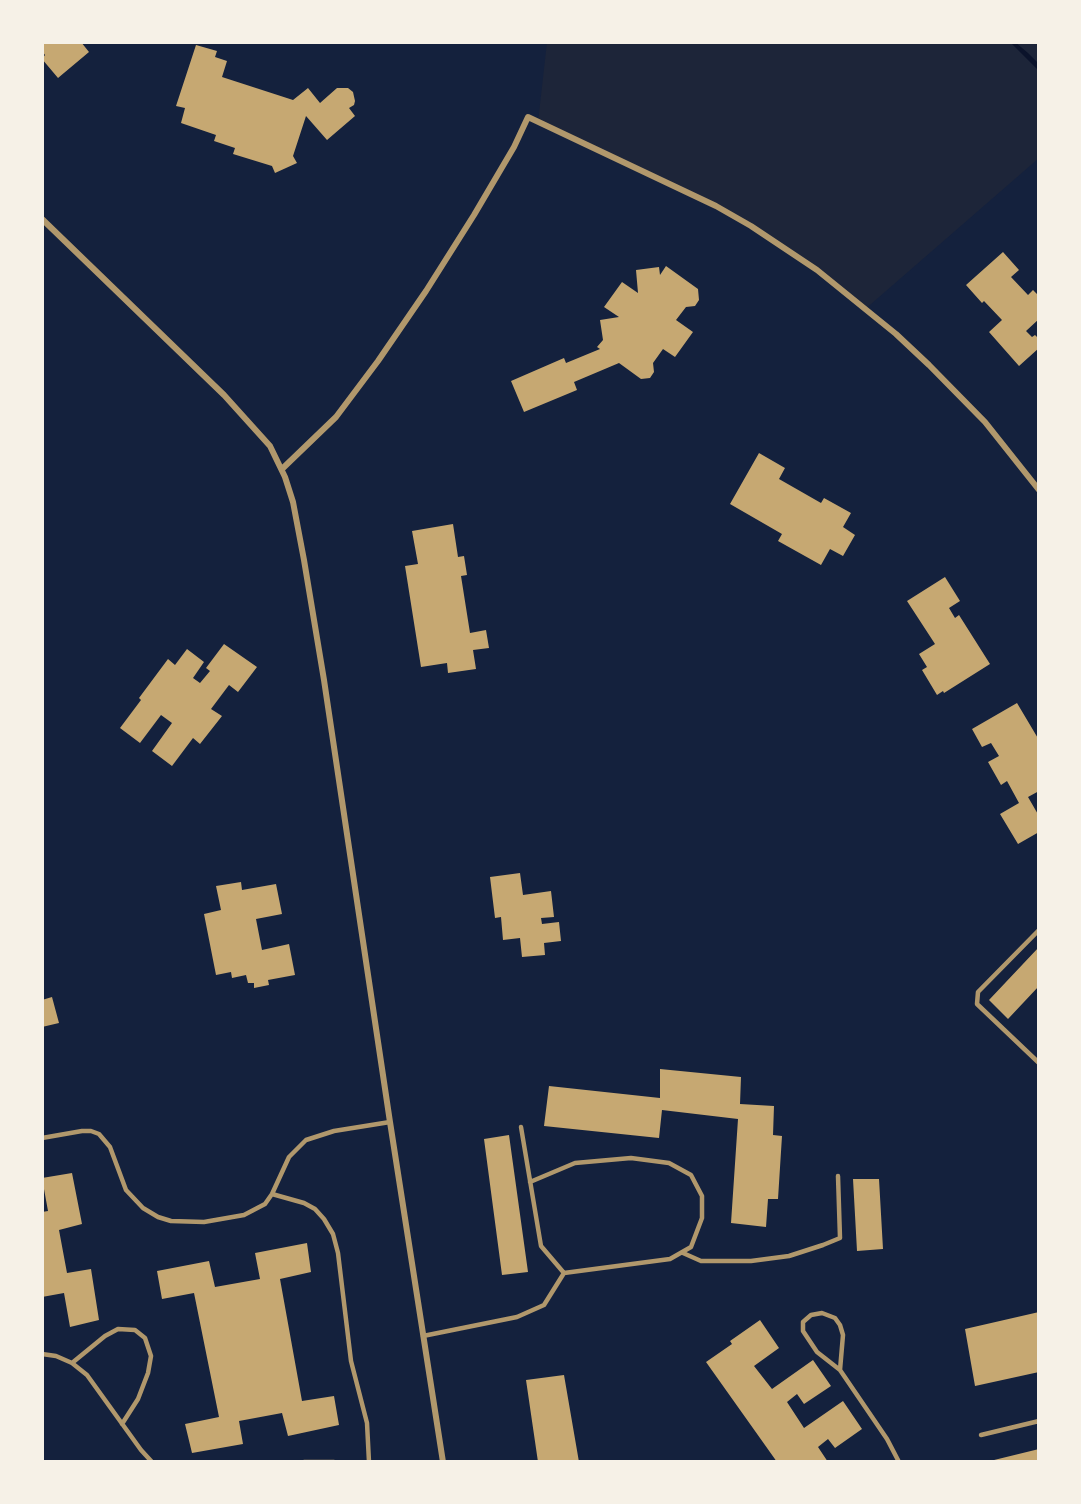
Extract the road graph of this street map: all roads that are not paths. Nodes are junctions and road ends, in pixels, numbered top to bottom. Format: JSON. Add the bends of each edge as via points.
{"nodes":[{"id":1,"x":42,"y":219,"type":"edge"},
{"id":2,"x":282,"y":469,"type":"junction"},
{"id":3,"x":1039,"y":490,"type":"edge"},
{"id":4,"x":1039,"y":930,"type":"edge"},
{"id":5,"x":1039,"y":1063,"type":"edge"},
{"id":6,"x":390,"y":1122,"type":"junction"},
{"id":7,"x":521,"y":1127,"type":"dead end"},
{"id":8,"x":42,"y":1138,"type":"edge"},
{"id":9,"x":838,"y":1176,"type":"dead end"},
{"id":10,"x":530,"y":1182,"type":"junction"},
{"id":11,"x":272,"y":1194,"type":"junction"},
{"id":12,"x":683,"y":1253,"type":"junction"},
{"id":13,"x":564,"y":1273,"type":"junction"},
{"id":14,"x":423,"y":1336,"type":"junction"},
{"id":15,"x":42,"y":1354,"type":"edge"},
{"id":16,"x":72,"y":1363,"type":"junction"},
{"id":17,"x":840,"y":1370,"type":"junction"},
{"id":18,"x":1039,"y":1421,"type":"edge"},
{"id":19,"x":122,"y":1424,"type":"junction"},
{"id":20,"x":981,"y":1435,"type":"dead end"},
{"id":21,"x":152,"y":1462,"type":"edge"},
{"id":22,"x":304,"y":1462,"type":"edge"},
{"id":23,"x":334,"y":1462,"type":"edge"},
{"id":24,"x":369,"y":1462,"type":"edge"},
{"id":25,"x":443,"y":1462,"type":"edge"},
{"id":26,"x":899,"y":1462,"type":"edge"}],
"edges":[{"from":1,"to":2,"type":"street","via":[[224,394],[270,446]]},
{"from":2,"to":3,"type":"street","via":[[336,417],[378,361],[474,215],[528,117],[716,207],[817,270],[896,333],[929,365],[985,422]]},
{"from":2,"to":6,"type":"street","via":[[296,519],[324,680]]},
{"from":4,"to":5,"type":"lane","via":[[978,992],[977,1004]]},
{"from":6,"to":11,"type":"lane","via":[[306,1140],[289,1157]]},
{"from":6,"to":14,"type":"street"},
{"from":7,"to":10,"type":"lane"},
{"from":8,"to":11,"type":"lane","via":[[82,1131],[99,1134],[110,1148],[132,1198],[150,1213],[171,1221],[204,1222],[244,1215],[265,1204]]},
{"from":9,"to":12,"type":"lane","via":[[840,1238],[789,1256],[751,1261],[701,1261]]},
{"from":10,"to":12,"type":"lane","via":[[575,1163],[631,1158],[669,1163],[691,1175],[702,1196],[702,1218],[692,1247]]},
{"from":10,"to":13,"type":"lane","via":[[541,1246]]},
{"from":11,"to":24,"type":"lane","via":[[315,1209],[333,1234],[351,1361],[367,1423]]},
{"from":12,"to":13,"type":"lane","via":[[670,1259]]},
{"from":13,"to":14,"type":"lane","via":[[543,1305],[517,1317]]},
{"from":14,"to":25,"type":"street"},
{"from":15,"to":16,"type":"lane"},
{"from":16,"to":19,"type":"lane","via":[[87,1375]]},
{"from":16,"to":19,"type":"lane","via":[[118,1329],[135,1330],[145,1338],[151,1356],[148,1373]]},
{"from":17,"to":17,"type":"lane","via":[[840,1325],[835,1318],[822,1313],[810,1315],[803,1322],[803,1331],[817,1352]]},
{"from":17,"to":26,"type":"lane"},
{"from":18,"to":20,"type":"lane"},
{"from":19,"to":21,"type":"lane"},
{"from":22,"to":23,"type":"lane"}]}
